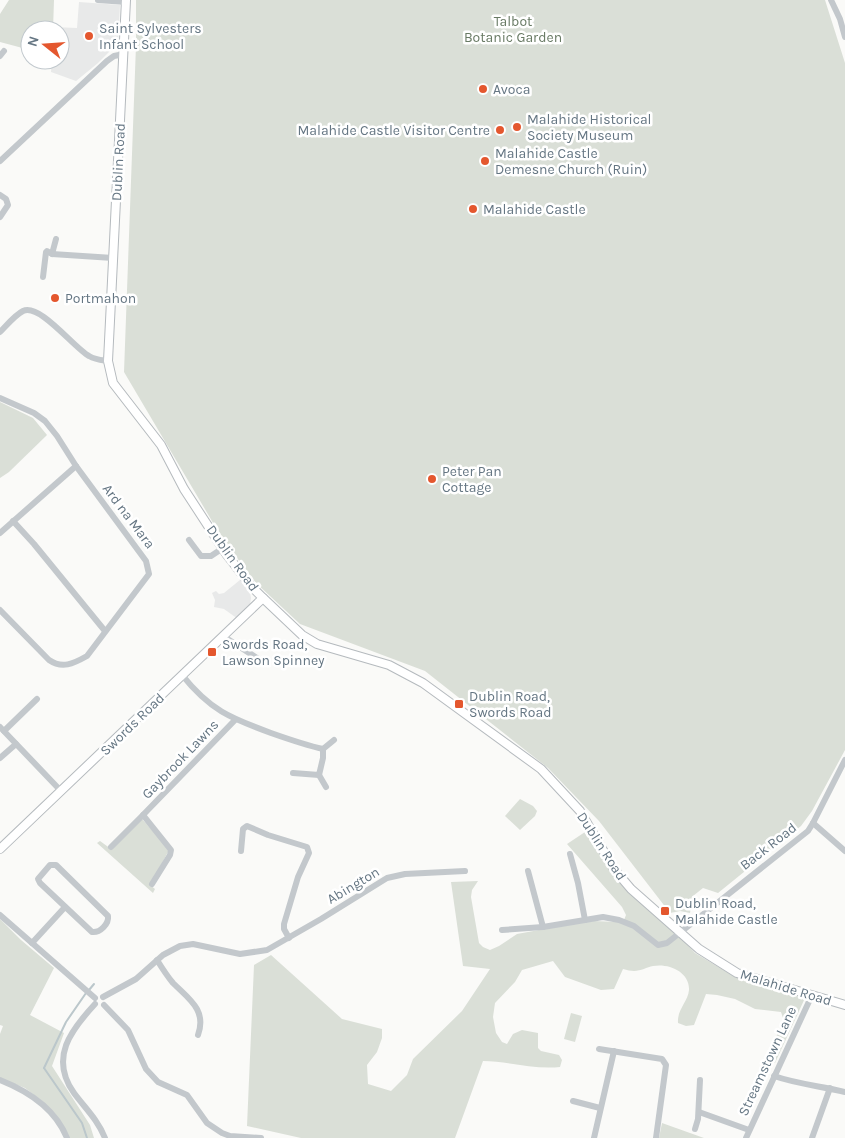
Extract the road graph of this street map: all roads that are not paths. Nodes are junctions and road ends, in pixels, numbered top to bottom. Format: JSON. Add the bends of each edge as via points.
{"nodes":[{"id":1,"x":98,"y":0,"type":"edge"},
{"id":2,"x":831,"y":0,"type":"edge"},
{"id":3,"x":126,"y":1,"type":"edge"},
{"id":4,"x":845,"y":37,"type":"edge"},
{"id":5,"x":124,"y":54,"type":"junction"},
{"id":6,"x":0,"y":161,"type":"edge"},
{"id":7,"x":0,"y":195,"type":"edge"},
{"id":8,"x":0,"y":217,"type":"edge"},
{"id":9,"x":56,"y":239,"type":"dead end"},
{"id":10,"x":52,"y":254,"type":"junction"},
{"id":11,"x":113,"y":258,"type":"junction"},
{"id":12,"x":43,"y":277,"type":"dead end"},
{"id":13,"x":0,"y":332,"type":"edge"},
{"id":14,"x":108,"y":361,"type":"junction"},
{"id":15,"x":0,"y":398,"type":"edge"},
{"id":16,"x":76,"y":466,"type":"junction"},
{"id":17,"x":13,"y":521,"type":"junction"},
{"id":18,"x":0,"y":533,"type":"edge"},
{"id":19,"x":189,"y":540,"type":"dead end"},
{"id":20,"x":222,"y":548,"type":"junction"},
{"id":21,"x":263,"y":598,"type":"junction"},
{"id":22,"x":0,"y":610,"type":"edge"},
{"id":23,"x":105,"y":631,"type":"junction"},
{"id":24,"x":222,"y":636,"type":"junction"},
{"id":25,"x":260,"y":660,"type":"dead end"},
{"id":26,"x":182,"y":675,"type":"junction"},
{"id":27,"x":37,"y":698,"type":"dead end"},
{"id":28,"x":234,"y":720,"type":"junction"},
{"id":29,"x":2,"y":729,"type":"edge"},
{"id":30,"x":334,"y":740,"type":"dead end"},
{"id":31,"x":16,"y":744,"type":"junction"},
{"id":32,"x":323,"y":749,"type":"junction"},
{"id":33,"x":0,"y":758,"type":"edge"},
{"id":34,"x":845,"y":760,"type":"edge"},
{"id":35,"x":293,"y":773,"type":"dead end"},
{"id":36,"x":319,"y":775,"type":"junction"},
{"id":37,"x":326,"y":787,"type":"dead end"},
{"id":38,"x":61,"y":791,"type":"junction"},
{"id":39,"x":143,"y":815,"type":"junction"},
{"id":40,"x":813,"y":823,"type":"junction"},
{"id":41,"x":111,"y":847,"type":"dead end"},
{"id":42,"x":0,"y":848,"type":"edge"},
{"id":43,"x":241,"y":851,"type":"dead end"},
{"id":44,"x":845,"y":851,"type":"edge"},
{"id":45,"x":570,"y":854,"type":"dead end"},
{"id":46,"x":465,"y":871,"type":"dead end"},
{"id":47,"x":528,"y":871,"type":"dead end"},
{"id":48,"x":152,"y":884,"type":"dead end"},
{"id":49,"x":65,"y":907,"type":"junction"},
{"id":50,"x":0,"y":914,"type":"edge"},
{"id":51,"x":585,"y":920,"type":"junction"},
{"id":52,"x":542,"y":927,"type":"junction"},
{"id":53,"x":502,"y":930,"type":"dead end"},
{"id":54,"x":680,"y":932,"type":"junction"},
{"id":55,"x":289,"y":938,"type":"junction"},
{"id":56,"x":32,"y":943,"type":"junction"},
{"id":57,"x":157,"y":960,"type":"junction"},
{"id":58,"x":812,"y":995,"type":"junction"},
{"id":59,"x":91,"y":996,"type":"junction"},
{"id":60,"x":103,"y":997,"type":"junction"},
{"id":61,"x":104,"y":1005,"type":"junction"},
{"id":62,"x":845,"y":1005,"type":"edge"},
{"id":63,"x":198,"y":1035,"type":"dead end"},
{"id":64,"x":599,"y":1049,"type":"dead end"},
{"id":65,"x":614,"y":1051,"type":"junction"},
{"id":66,"x":774,"y":1076,"type":"junction"},
{"id":67,"x":0,"y":1080,"type":"edge"},
{"id":68,"x":700,"y":1080,"type":"dead end"},
{"id":69,"x":830,"y":1088,"type":"junction"},
{"id":70,"x":845,"y":1092,"type":"edge"},
{"id":71,"x":573,"y":1101,"type":"dead end"},
{"id":72,"x":600,"y":1108,"type":"junction"},
{"id":73,"x":699,"y":1112,"type":"junction"},
{"id":74,"x":695,"y":1129,"type":"dead end"},
{"id":75,"x":749,"y":1130,"type":"junction"},
{"id":76,"x":67,"y":1138,"type":"edge"},
{"id":77,"x":105,"y":1138,"type":"edge"},
{"id":78,"x":262,"y":1138,"type":"edge"},
{"id":79,"x":594,"y":1138,"type":"edge"},
{"id":80,"x":656,"y":1138,"type":"edge"},
{"id":81,"x":746,"y":1138,"type":"edge"},
{"id":82,"x":812,"y":1138,"type":"edge"}],
"edges":[{"from":1,"to":3,"type":"street"},
{"from":2,"to":4,"type":"street"},
{"from":3,"to":5,"type":"main road","name":"Dublin Road"},
{"from":5,"to":6,"type":"street","via":[[106,61]]},
{"from":5,"to":11,"type":"main road","name":"Dublin Road"},
{"from":7,"to":8,"type":"street","via":[[8,206]]},
{"from":9,"to":10,"type":"street"},
{"from":10,"to":11,"type":"street"},
{"from":10,"to":12,"type":"street","via":[[46,252]]},
{"from":11,"to":14,"type":"main road","name":"Dublin Road"},
{"from":13,"to":14,"type":"street","via":[[23,311],[33,310],[85,354]]},
{"from":14,"to":20,"type":"main road","name":"Dublin Road","via":[[113,382],[162,446]]},
{"from":15,"to":16,"type":"street","name":"Ard na Mara","via":[[45,421]]},
{"from":16,"to":17,"type":"street"},
{"from":16,"to":23,"type":"street","name":"Ard na Mara","via":[[149,566],[149,574]]},
{"from":17,"to":18,"type":"street"},
{"from":17,"to":23,"type":"street"},
{"from":19,"to":20,"type":"street","via":[[201,556],[211,556]]},
{"from":20,"to":21,"type":"main road","name":"Dublin Road"},
{"from":21,"to":24,"type":"main road","name":"Swords Road"},
{"from":21,"to":54,"type":"main road","name":"Dublin Road","via":[[302,635],[317,644],[389,665],[423,683],[541,769],[580,811],[614,869],[631,889]]},
{"from":22,"to":23,"type":"street","name":"Ard na Mara","via":[[48,660],[61,666],[87,656]]},
{"from":24,"to":25,"type":"street"},
{"from":24,"to":26,"type":"main road","name":"Swords Road"},
{"from":26,"to":28,"type":"street","name":"Gaybrook Lawns","via":[[203,699]]},
{"from":26,"to":38,"type":"main road","name":"Swords Road"},
{"from":27,"to":29,"type":"street"},
{"from":28,"to":32,"type":"street","name":"Gaybrook Lawns"},
{"from":28,"to":39,"type":"street","name":"Gaybrook Lawns"},
{"from":29,"to":31,"type":"street"},
{"from":30,"to":32,"type":"street"},
{"from":31,"to":33,"type":"street"},
{"from":31,"to":38,"type":"street"},
{"from":32,"to":36,"type":"street"},
{"from":34,"to":40,"type":"street","name":"Back Road"},
{"from":35,"to":36,"type":"street"},
{"from":36,"to":37,"type":"street"},
{"from":38,"to":42,"type":"main road","name":"Swords Road"},
{"from":39,"to":41,"type":"street","name":"Gaybrook Lawns"},
{"from":39,"to":48,"type":"street","name":"Gaybrook Lawns","via":[[171,850]]},
{"from":40,"to":44,"type":"street"},
{"from":40,"to":54,"type":"street","name":"Back Road"},
{"from":43,"to":55,"type":"street","via":[[243,829],[247,826],[307,846],[309,853],[298,876],[284,924]]},
{"from":45,"to":51,"type":"street"},
{"from":46,"to":55,"type":"street","name":"Abington","via":[[387,878]]},
{"from":47,"to":52,"type":"street"},
{"from":49,"to":49,"type":"street","via":[[38,879],[50,866],[56,866],[108,916],[108,920],[99,932],[92,932]]},
{"from":49,"to":56,"type":"street"},
{"from":50,"to":56,"type":"street"},
{"from":51,"to":52,"type":"street"},
{"from":51,"to":54,"type":"street","name":"Back Road","via":[[603,917],[619,920],[634,926],[658,945],[667,943]]},
{"from":52,"to":53,"type":"street"},
{"from":54,"to":58,"type":"main road","name":"Malahide Road","via":[[699,949],[737,973]]},
{"from":55,"to":57,"type":"street","name":"Abington","via":[[267,950],[250,953],[224,952],[187,944],[174,948]]},
{"from":56,"to":59,"type":"street"},
{"from":57,"to":60,"type":"street","name":"Abington","via":[[136,979]]},
{"from":57,"to":63,"type":"street","via":[[194,1003],[201,1021]]},
{"from":58,"to":62,"type":"main road","name":"Malahide Road"},
{"from":58,"to":66,"type":"street","name":"Streamstown Lane"},
{"from":59,"to":60,"type":"street","name":"Abington"},
{"from":59,"to":61,"type":"street","via":[[99,1007]]},
{"from":59,"to":77,"type":"street","via":[[64,1049],[64,1069],[73,1092],[95,1119]]},
{"from":60,"to":61,"type":"street"},
{"from":61,"to":78,"type":"street","via":[[128,1030],[146,1069],[158,1082],[187,1095],[207,1123],[222,1133]]},
{"from":64,"to":65,"type":"street"},
{"from":65,"to":72,"type":"street"},
{"from":65,"to":80,"type":"street","via":[[665,1062]]},
{"from":66,"to":69,"type":"street"},
{"from":66,"to":75,"type":"street","name":"Streamstown Lane"},
{"from":67,"to":76,"type":"street","via":[[22,1089],[39,1101],[52,1114]]},
{"from":68,"to":73,"type":"street"},
{"from":69,"to":70,"type":"street"},
{"from":69,"to":82,"type":"street"},
{"from":71,"to":72,"type":"street"},
{"from":72,"to":79,"type":"street"},
{"from":73,"to":74,"type":"street"},
{"from":73,"to":75,"type":"street"},
{"from":75,"to":81,"type":"street","name":"Streamstown Lane"}]}
